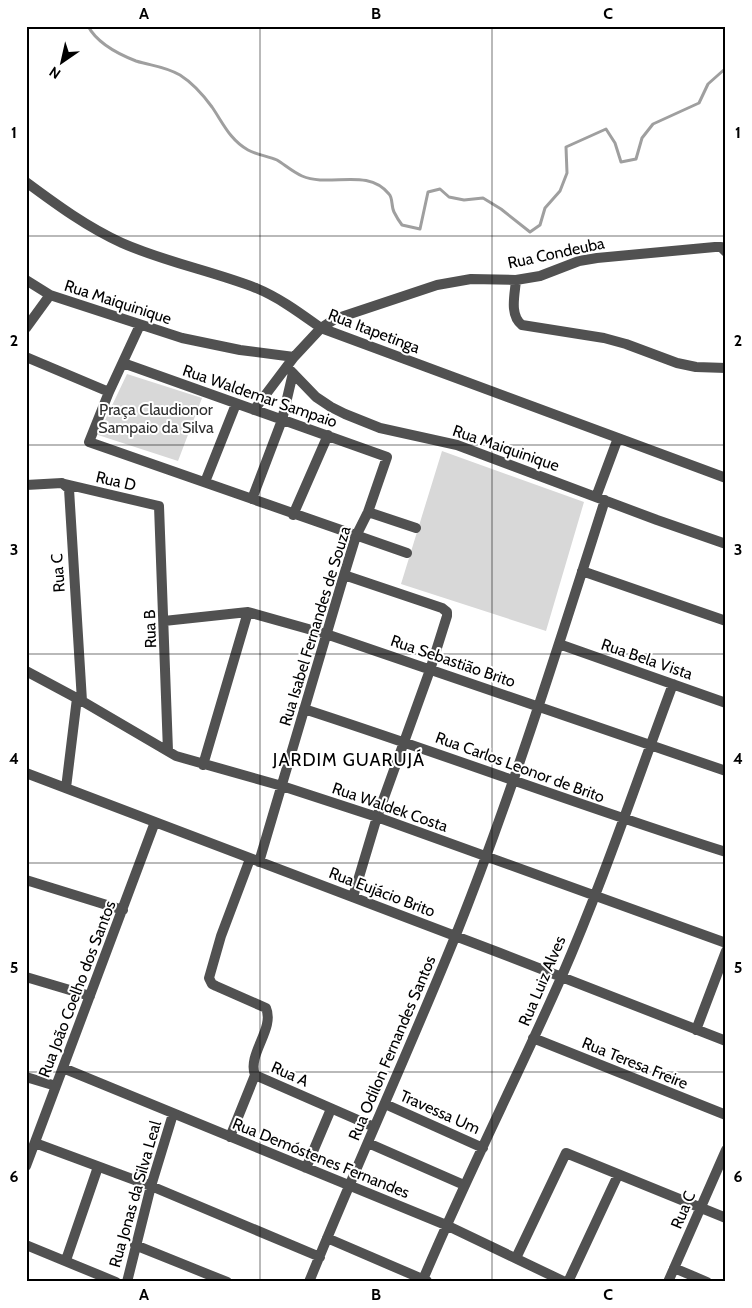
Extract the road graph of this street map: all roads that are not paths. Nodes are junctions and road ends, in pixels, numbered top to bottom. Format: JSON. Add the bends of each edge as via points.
{"nodes":[{"id":1,"x":26,"y":182,"type":"edge"},
{"id":2,"x":726,"y":252,"type":"edge"},
{"id":3,"x":26,"y":280,"type":"edge"},
{"id":4,"x":516,"y":280,"type":"junction"},
{"id":5,"x":50,"y":295,"type":"junction"},
{"id":6,"x":140,"y":325,"type":"junction"},
{"id":7,"x":26,"y":328,"type":"edge"},
{"id":8,"x":321,"y":328,"type":"junction"},
{"id":9,"x":26,"y":357,"type":"edge"},
{"id":10,"x":294,"y":357,"type":"junction"},
{"id":11,"x":123,"y":363,"type":"junction"},
{"id":12,"x":726,"y":368,"type":"edge"},
{"id":13,"x":290,"y":370,"type":"junction"},
{"id":14,"x":109,"y":392,"type":"junction"},
{"id":15,"x":236,"y":404,"type":"junction"},
{"id":16,"x":254,"y":410,"type":"junction"},
{"id":17,"x":282,"y":420,"type":"junction"},
{"id":18,"x":328,"y":435,"type":"junction"},
{"id":19,"x":618,"y":438,"type":"junction"},
{"id":20,"x":387,"y":457,"type":"joint"},
{"id":21,"x":726,"y":478,"type":"edge"},
{"id":22,"x":204,"y":482,"type":"junction"},
{"id":23,"x":26,"y":484,"type":"edge"},
{"id":24,"x":65,"y":484,"type":"junction"},
{"id":25,"x":252,"y":499,"type":"junction"},
{"id":26,"x":600,"y":499,"type":"junction"},
{"id":27,"x":159,"y":506,"type":"joint"},
{"id":28,"x":368,"y":512,"type":"junction"},
{"id":29,"x":293,"y":514,"type":"junction"},
{"id":30,"x":416,"y":528,"type":"dead end"},
{"id":31,"x":356,"y":536,"type":"junction"},
{"id":32,"x":726,"y":544,"type":"edge"},
{"id":33,"x":407,"y":553,"type":"dead end"},
{"id":34,"x":582,"y":571,"type":"junction"},
{"id":35,"x":344,"y":575,"type":"junction"},
{"id":36,"x":248,"y":612,"type":"junction"},
{"id":37,"x":164,"y":621,"type":"junction"},
{"id":38,"x":726,"y":621,"type":"edge"},
{"id":39,"x":326,"y":634,"type":"junction"},
{"id":40,"x":559,"y":644,"type":"junction"},
{"id":41,"x":430,"y":670,"type":"junction"},
{"id":42,"x":26,"y":671,"type":"edge"},
{"id":43,"x":673,"y":684,"type":"junction"},
{"id":44,"x":80,"y":700,"type":"junction"},
{"id":45,"x":726,"y":703,"type":"edge"},
{"id":46,"x":538,"y":706,"type":"junction"},
{"id":47,"x":304,"y":709,"type":"junction"},
{"id":48,"x":405,"y":741,"type":"junction"},
{"id":49,"x":650,"y":745,"type":"junction"},
{"id":50,"x":168,"y":751,"type":"junction"},
{"id":51,"x":203,"y":765,"type":"junction"},
{"id":52,"x":726,"y":771,"type":"edge"},
{"id":53,"x":26,"y":773,"type":"edge"},
{"id":54,"x":512,"y":780,"type":"junction"},
{"id":55,"x":282,"y":786,"type":"junction"},
{"id":56,"x":66,"y":788,"type":"junction"},
{"id":57,"x":377,"y":817,"type":"junction"},
{"id":58,"x":624,"y":820,"type":"junction"},
{"id":59,"x":155,"y":822,"type":"junction"},
{"id":60,"x":726,"y":852,"type":"edge"},
{"id":61,"x":486,"y":856,"type":"junction"},
{"id":62,"x":255,"y":860,"type":"junction"},
{"id":63,"x":26,"y":880,"type":"edge"},
{"id":64,"x":594,"y":895,"type":"junction"},
{"id":65,"x":353,"y":897,"type":"junction"},
{"id":66,"x":123,"y":910,"type":"junction"},
{"id":67,"x":455,"y":936,"type":"junction"},
{"id":68,"x":726,"y":943,"type":"edge"},
{"id":69,"x":726,"y":950,"type":"edge"},
{"id":70,"x":26,"y":977,"type":"edge"},
{"id":71,"x":561,"y":977,"type":"junction"},
{"id":72,"x":90,"y":996,"type":"junction"},
{"id":73,"x":696,"y":1030,"type":"junction"},
{"id":74,"x":533,"y":1038,"type":"junction"},
{"id":75,"x":726,"y":1041,"type":"edge"},
{"id":76,"x":63,"y":1068,"type":"junction"},
{"id":77,"x":255,"y":1075,"type":"junction"},
{"id":78,"x":26,"y":1077,"type":"edge"},
{"id":79,"x":56,"y":1086,"type":"junction"},
{"id":80,"x":385,"y":1104,"type":"junction"},
{"id":81,"x":331,"y":1109,"type":"junction"},
{"id":82,"x":174,"y":1114,"type":"junction"},
{"id":83,"x":726,"y":1115,"type":"edge"},
{"id":84,"x":374,"y":1127,"type":"junction"},
{"id":85,"x":230,"y":1137,"type":"junction"},
{"id":86,"x":35,"y":1143,"type":"junction"},
{"id":87,"x":368,"y":1143,"type":"junction"},
{"id":88,"x":483,"y":1148,"type":"junction"},
{"id":89,"x":726,"y":1150,"type":"edge"},
{"id":90,"x":26,"y":1166,"type":"edge"},
{"id":91,"x":98,"y":1167,"type":"junction"},
{"id":92,"x":306,"y":1168,"type":"junction"},
{"id":93,"x":618,"y":1174,"type":"junction"},
{"id":94,"x":464,"y":1185,"type":"junction"},
{"id":95,"x":151,"y":1186,"type":"junction"},
{"id":96,"x":349,"y":1186,"type":"junction"},
{"id":97,"x":700,"y":1208,"type":"junction"},
{"id":98,"x":726,"y":1218,"type":"edge"},
{"id":99,"x":446,"y":1225,"type":"junction"},
{"id":100,"x":327,"y":1238,"type":"junction"},
{"id":101,"x":26,"y":1245,"type":"edge"},
{"id":102,"x":135,"y":1245,"type":"junction"},
{"id":103,"x":320,"y":1256,"type":"junction"},
{"id":104,"x":516,"y":1258,"type":"junction"},
{"id":105,"x":66,"y":1260,"type":"junction"},
{"id":106,"x":674,"y":1268,"type":"junction"},
{"id":107,"x":425,"y":1281,"type":"edge"},
{"id":108,"x":116,"y":1282,"type":"edge"},
{"id":109,"x":127,"y":1282,"type":"edge"},
{"id":110,"x":227,"y":1282,"type":"edge"},
{"id":111,"x":310,"y":1282,"type":"edge"},
{"id":112,"x":566,"y":1282,"type":"edge"},
{"id":113,"x":668,"y":1282,"type":"edge"},
{"id":114,"x":707,"y":1282,"type":"edge"}],
"edges":[{"from":1,"to":8,"type":"street","name":"Rua Itapetinga","via":[[94,229],[125,244],[256,288],[286,302]]},
{"from":2,"to":4,"type":"street","name":"Rua Condeuba","via":[[715,247],[579,261],[540,276]]},
{"from":3,"to":5,"type":"street","name":"Rua Maiquinique"},
{"from":4,"to":8,"type":"street","name":"Rua Condeuba","via":[[470,279],[437,285],[335,319]]},
{"from":4,"to":12,"type":"street","via":[[514,312],[522,325],[604,338],[677,363]]},
{"from":5,"to":6,"type":"street","name":"Rua Maiquinique"},
{"from":5,"to":7,"type":"street"},
{"from":6,"to":10,"type":"street","name":"Rua Maiquinique","via":[[182,338]]},
{"from":6,"to":11,"type":"street"},
{"from":8,"to":10,"type":"street","name":"Rua Condeuba"},
{"from":8,"to":19,"type":"street","name":"Rua Itapetinga"},
{"from":9,"to":14,"type":"street"},
{"from":10,"to":13,"type":"street","name":"Rua Condeuba"},
{"from":11,"to":14,"type":"street"},
{"from":11,"to":15,"type":"street","name":"Rua Waldemar Sampaio"},
{"from":13,"to":16,"type":"street"},
{"from":13,"to":17,"type":"street"},
{"from":13,"to":26,"type":"street","name":"Rua Maiquinique","via":[[316,397],[345,414],[380,428],[457,445]]},
{"from":14,"to":22,"type":"street","via":[[89,442]]},
{"from":15,"to":16,"type":"street","name":"Rua Waldemar Sampaio"},
{"from":15,"to":22,"type":"street"},
{"from":16,"to":17,"type":"street","name":"Rua Waldemar Sampaio"},
{"from":17,"to":18,"type":"street","name":"Rua Waldemar Sampaio"},
{"from":17,"to":25,"type":"street"},
{"from":18,"to":20,"type":"street","name":"Rua Waldemar Sampaio"},
{"from":18,"to":29,"type":"street"},
{"from":19,"to":21,"type":"street","name":"Rua Itapetinga"},
{"from":19,"to":26,"type":"street","name":"Rua Odilon Fernandes Santos"},
{"from":20,"to":28,"type":"street","name":"Rua Isabel Fernandes de Souza"},
{"from":22,"to":25,"type":"street"},
{"from":23,"to":24,"type":"street"},
{"from":24,"to":27,"type":"street","name":"Rua D"},
{"from":24,"to":44,"type":"street","name":"Rua C","via":[[70,495]]},
{"from":25,"to":29,"type":"street"},
{"from":26,"to":32,"type":"street","name":"Rua Maiquinique"},
{"from":26,"to":34,"type":"street","name":"Rua Odilon Fernandes Santos"},
{"from":27,"to":37,"type":"street","name":"Rua B"},
{"from":28,"to":30,"type":"street"},
{"from":28,"to":31,"type":"street","name":"Rua Isabel Fernandes de Souza"},
{"from":29,"to":31,"type":"street"},
{"from":31,"to":33,"type":"street"},
{"from":31,"to":35,"type":"street","name":"Rua Isabel Fernandes de Souza"},
{"from":34,"to":38,"type":"street"},
{"from":34,"to":40,"type":"street","name":"Rua Odilon Fernandes Santos"},
{"from":35,"to":39,"type":"street","name":"Rua Isabel Fernandes de Souza"},
{"from":35,"to":41,"type":"street","via":[[445,610],[447,616]]},
{"from":36,"to":37,"type":"street","name":"Rua Sebastião Brito"},
{"from":36,"to":39,"type":"street","name":"Rua Sebastião Brito"},
{"from":36,"to":51,"type":"street"},
{"from":37,"to":50,"type":"street","name":"Rua B"},
{"from":39,"to":41,"type":"street","name":"Rua Sebastião Brito"},
{"from":39,"to":47,"type":"street","name":"Rua Isabel Fernandes de Souza"},
{"from":40,"to":43,"type":"street","name":"Rua Bela Vista"},
{"from":40,"to":46,"type":"street","name":"Rua Odilon Fernandes Santos"},
{"from":41,"to":46,"type":"street","name":"Rua Sebastião Brito"},
{"from":41,"to":48,"type":"street"},
{"from":42,"to":44,"type":"street","name":"Rua Waldek Costa"},
{"from":43,"to":45,"type":"street","name":"Rua Bela Vista"},
{"from":43,"to":49,"type":"street","name":"Rua Luiz Alves"},
{"from":44,"to":50,"type":"street","name":"Rua Waldek Costa"},
{"from":44,"to":56,"type":"street","name":"Rua C"},
{"from":46,"to":49,"type":"street","name":"Rua Sebastião Brito"},
{"from":46,"to":54,"type":"street","name":"Rua Odilon Fernandes Santos"},
{"from":47,"to":48,"type":"street","name":"Rua Carlos Leonor de Brito"},
{"from":47,"to":55,"type":"street","name":"Rua Isabel Fernandes de Souza"},
{"from":48,"to":54,"type":"street","name":"Rua Carlos Leonor de Brito"},
{"from":48,"to":57,"type":"street"},
{"from":49,"to":52,"type":"street","name":"Rua Sebastião Brito"},
{"from":49,"to":58,"type":"street","name":"Rua Luiz Alves"},
{"from":50,"to":51,"type":"street","name":"Rua Waldek Costa"},
{"from":51,"to":55,"type":"street","name":"Rua Waldek Costa"},
{"from":53,"to":56,"type":"street","name":"Rua Eujácio Brito"},
{"from":54,"to":58,"type":"street","name":"Rua Carlos Leonor de Brito"},
{"from":54,"to":61,"type":"street","name":"Rua Odilon Fernandes Santos"},
{"from":55,"to":57,"type":"street","name":"Rua Waldek Costa"},
{"from":55,"to":62,"type":"street","name":"Rua Isabel Fernandes de Souza"},
{"from":56,"to":59,"type":"street","name":"Rua Eujácio Brito"},
{"from":57,"to":61,"type":"street","name":"Rua Waldek Costa"},
{"from":57,"to":65,"type":"street"},
{"from":58,"to":60,"type":"street","name":"Rua Carlos Leonor de Brito"},
{"from":58,"to":64,"type":"street","name":"Rua Luiz Alves"},
{"from":59,"to":62,"type":"street","name":"Rua Eujácio Brito"},
{"from":59,"to":66,"type":"street","name":"Rua João Coelho dos Santos"},
{"from":61,"to":64,"type":"street","name":"Rua Waldek Costa"},
{"from":61,"to":67,"type":"street","name":"Rua Odilon Fernandes Santos"},
{"from":62,"to":65,"type":"street","name":"Rua Eujácio Brito"},
{"from":62,"to":77,"type":"street","name":"Rua Isabel Fernandes de Souza","via":[[221,936],[209,978],[212,984],[266,1008],[268,1018],[253,1065]]},
{"from":63,"to":66,"type":"street"},
{"from":64,"to":68,"type":"street","name":"Rua Waldek Costa"},
{"from":64,"to":71,"type":"street","name":"Rua Luiz Alves"},
{"from":65,"to":67,"type":"street","name":"Rua Eujácio Brito"},
{"from":66,"to":72,"type":"street","name":"Rua João Coelho dos Santos"},
{"from":67,"to":71,"type":"street","name":"Rua Eujácio Brito"},
{"from":67,"to":80,"type":"street","name":"Rua Odilon Fernandes Santos"},
{"from":69,"to":73,"type":"street"},
{"from":70,"to":72,"type":"street"},
{"from":71,"to":73,"type":"street","name":"Rua Eujácio Brito"},
{"from":71,"to":74,"type":"street","name":"Rua Luiz Alves"},
{"from":72,"to":76,"type":"street","name":"Rua João Coelho dos Santos"},
{"from":73,"to":75,"type":"street","name":"Rua Eujácio Brito"},
{"from":74,"to":83,"type":"street","name":"Rua Teresa Freire"},
{"from":74,"to":88,"type":"street","name":"Rua Luiz Alves"},
{"from":76,"to":79,"type":"street","name":"Rua João Coelho dos Santos"},
{"from":76,"to":82,"type":"street","name":"Rua Demóstenes Fernandes"},
{"from":77,"to":81,"type":"street","name":"Rua A"},
{"from":77,"to":85,"type":"street","name":"Rua A"},
{"from":78,"to":79,"type":"street"},
{"from":79,"to":86,"type":"street","name":"Rua João Coelho dos Santos"},
{"from":80,"to":84,"type":"street","name":"Rua Odilon Fernandes Santos"},
{"from":80,"to":88,"type":"street","name":"Travessa Um"},
{"from":81,"to":84,"type":"street","name":"Rua A"},
{"from":81,"to":92,"type":"street"},
{"from":82,"to":85,"type":"street","name":"Rua Demóstenes Fernandes"},
{"from":82,"to":95,"type":"street","name":"Rua Jonas da Silva Leal"},
{"from":84,"to":87,"type":"street","name":"Rua Odilon Fernandes Santos"},
{"from":85,"to":92,"type":"street","name":"Rua Demóstenes Fernandes"},
{"from":86,"to":90,"type":"street","name":"Rua João Coelho dos Santos"},
{"from":86,"to":91,"type":"street"},
{"from":87,"to":94,"type":"street"},
{"from":87,"to":96,"type":"street","name":"Rua Odilon Fernandes Santos"},
{"from":88,"to":94,"type":"street","name":"Rua Luiz Alves"},
{"from":89,"to":97,"type":"street","name":"Rua C"},
{"from":91,"to":95,"type":"street"},
{"from":91,"to":105,"type":"street"},
{"from":92,"to":96,"type":"street","name":"Rua Demóstenes Fernandes"},
{"from":93,"to":97,"type":"street"},
{"from":93,"to":104,"type":"street","via":[[566,1153]]},
{"from":93,"to":112,"type":"street"},
{"from":94,"to":99,"type":"street","name":"Rua Luiz Alves"},
{"from":95,"to":102,"type":"street","name":"Rua Jonas da Silva Leal"},
{"from":95,"to":103,"type":"street"},
{"from":96,"to":99,"type":"street","name":"Rua Demóstenes Fernandes"},
{"from":96,"to":100,"type":"street","name":"Rua Odilon Fernandes Santos"},
{"from":97,"to":98,"type":"street"},
{"from":97,"to":106,"type":"street","name":"Rua C"},
{"from":99,"to":104,"type":"street","name":"Rua Demóstenes Fernandes"},
{"from":99,"to":107,"type":"street","name":"Rua Luiz Alves"},
{"from":100,"to":103,"type":"street","name":"Rua Odilon Fernandes Santos"},
{"from":100,"to":107,"type":"street"},
{"from":101,"to":105,"type":"street"},
{"from":102,"to":109,"type":"street","name":"Rua Jonas da Silva Leal"},
{"from":102,"to":110,"type":"street"},
{"from":103,"to":111,"type":"street","name":"Rua Odilon Fernandes Santos"},
{"from":104,"to":112,"type":"street","name":"Rua Demóstenes Fernandes"},
{"from":105,"to":108,"type":"street"},
{"from":106,"to":113,"type":"street","name":"Rua C"},
{"from":106,"to":114,"type":"street"}]}
